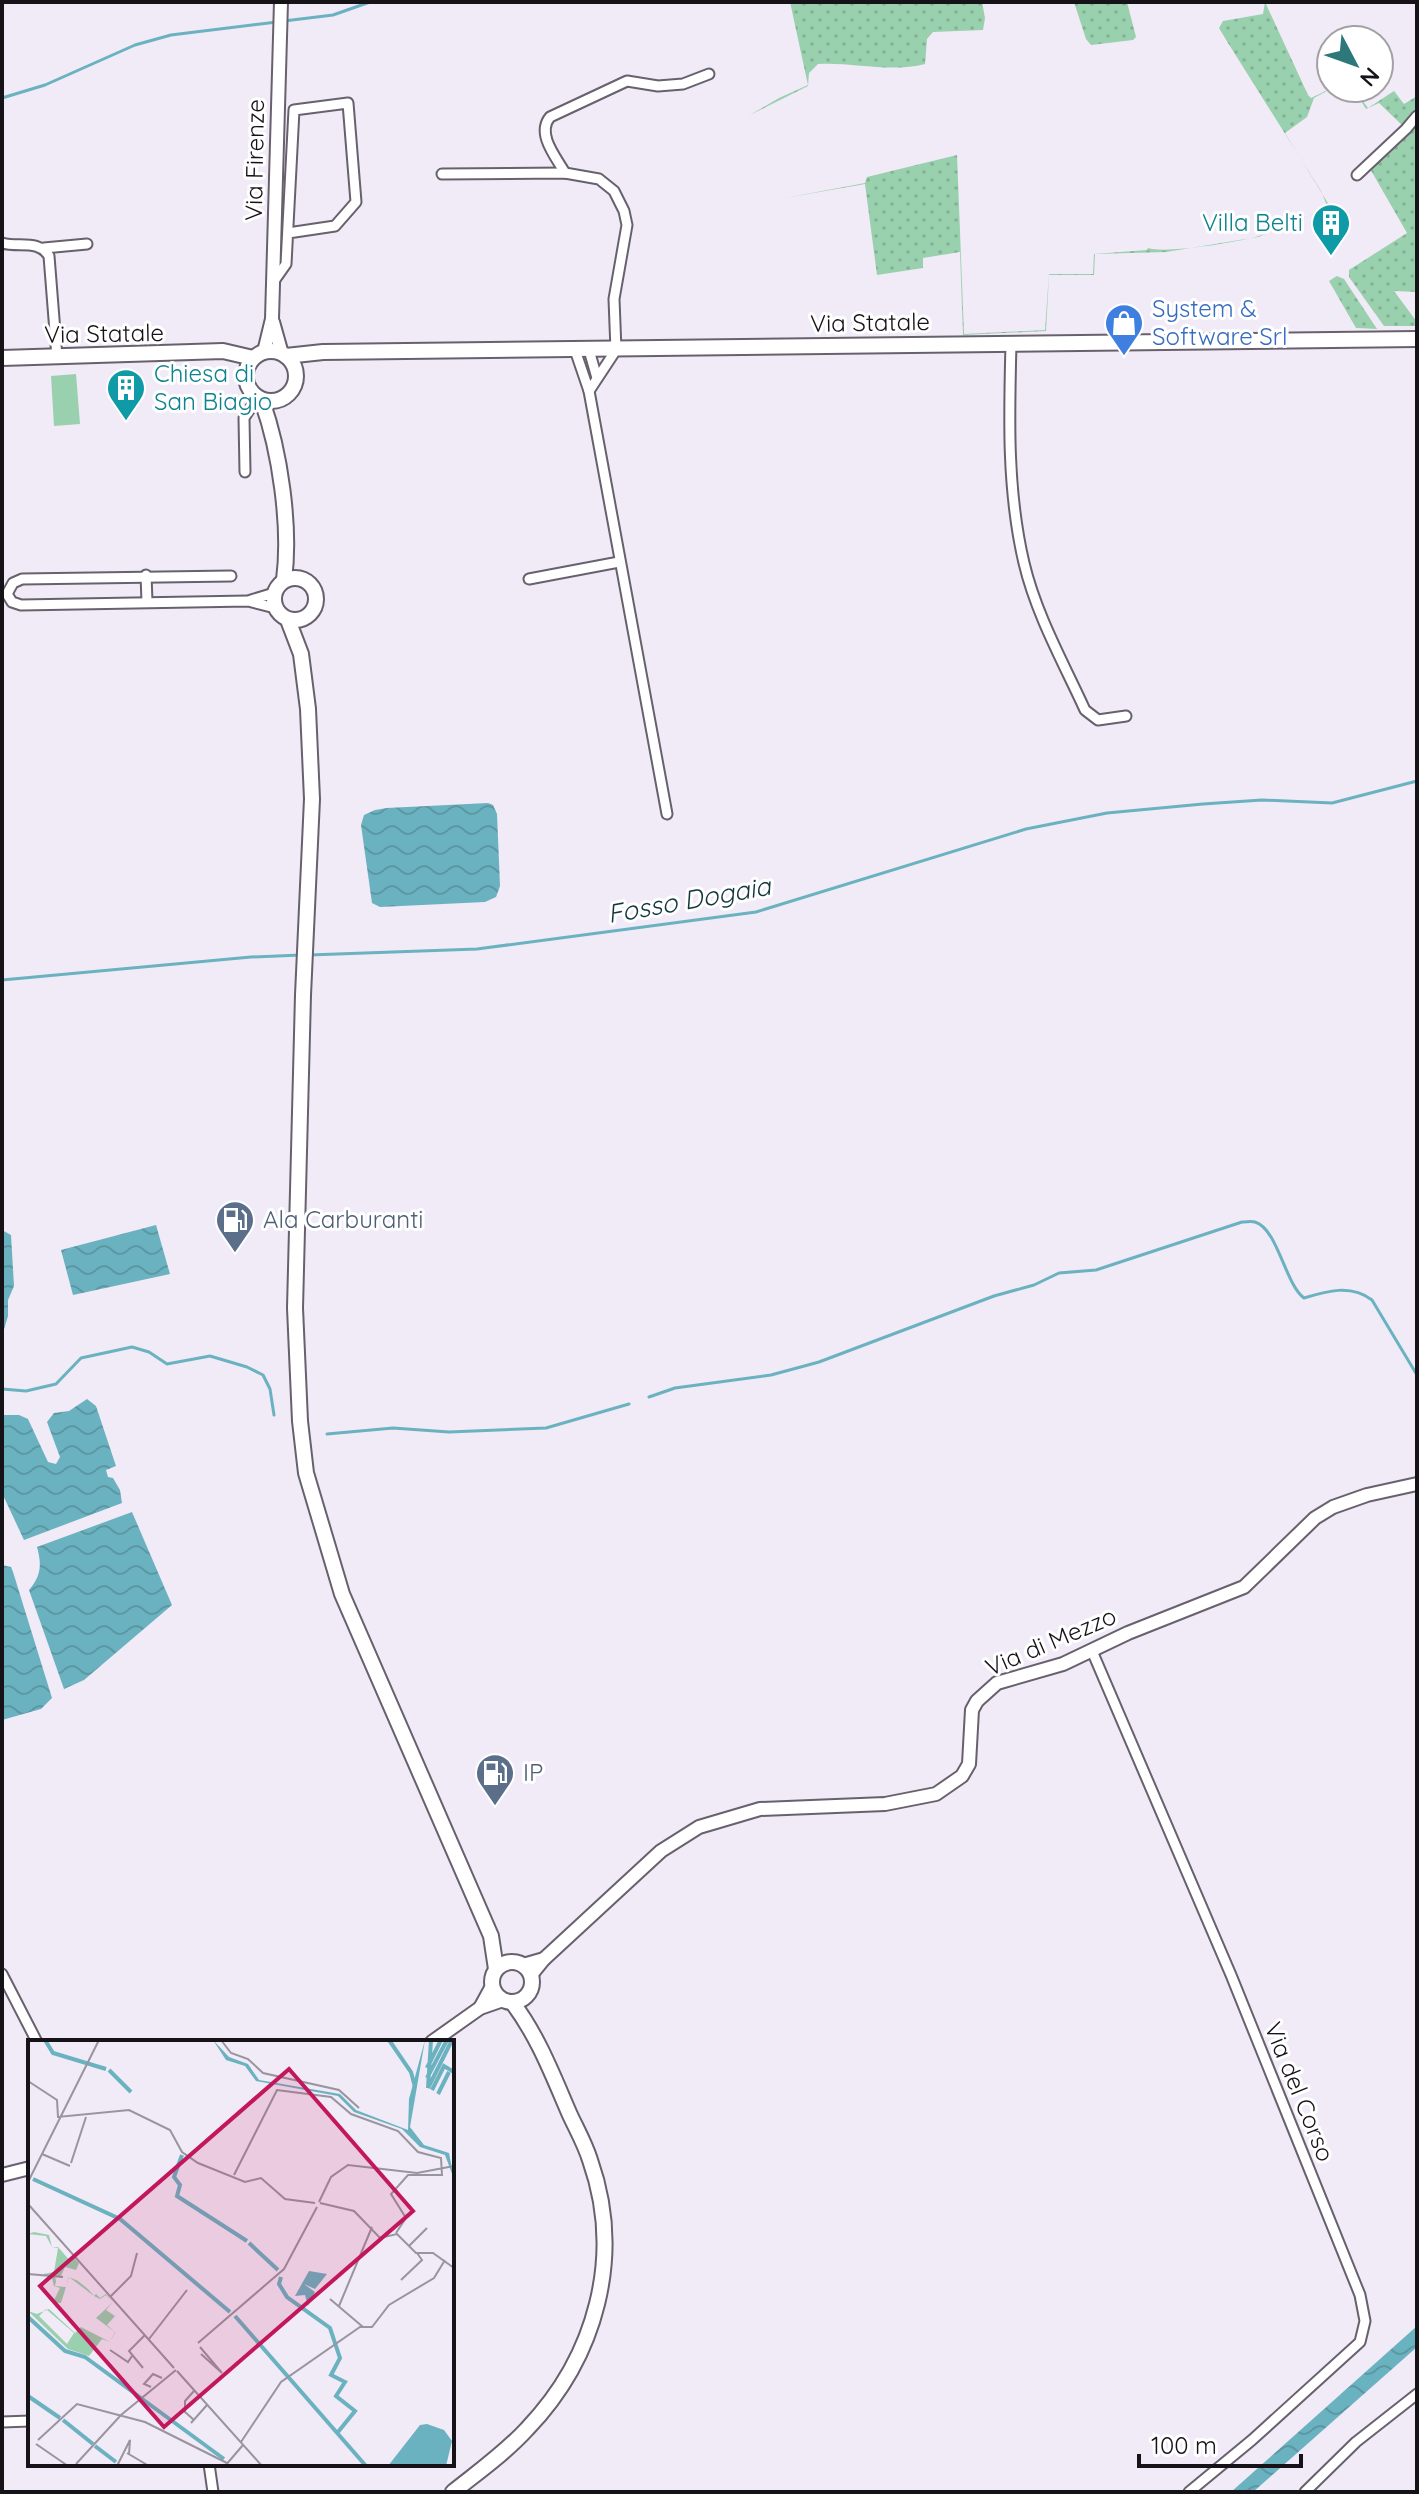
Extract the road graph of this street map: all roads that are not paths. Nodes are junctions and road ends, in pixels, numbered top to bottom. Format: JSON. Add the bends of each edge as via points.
{"nodes":[{"id":1,"x":281,"y":2,"type":"edge"},
{"id":2,"x":709,"y":74,"type":"dead end"},
{"id":3,"x":1417,"y":116,"type":"edge"},
{"id":4,"x":565,"y":173,"type":"junction"},
{"id":5,"x":442,"y":174,"type":"dead end"},
{"id":6,"x":1357,"y":175,"type":"dead end"},
{"id":7,"x":288,"y":233,"type":"junction"},
{"id":8,"x":2,"y":243,"type":"edge"},
{"id":9,"x":87,"y":244,"type":"dead end"},
{"id":10,"x":44,"y":248,"type":"junction"},
{"id":11,"x":273,"y":282,"type":"junction"},
{"id":12,"x":272,"y":319,"type":"junction"},
{"id":13,"x":1417,"y":339,"type":"edge"},
{"id":14,"x":1011,"y":344,"type":"junction"},
{"id":15,"x":582,"y":350,"type":"junction"},
{"id":16,"x":616,"y":350,"type":"junction"},
{"id":17,"x":323,"y":352,"type":"junction"},
{"id":18,"x":284,"y":355,"type":"junction"},
{"id":19,"x":57,"y":357,"type":"junction"},
{"id":20,"x":2,"y":358,"type":"edge"},
{"id":21,"x":254,"y":360,"type":"junction"},
{"id":22,"x":296,"y":377,"type":"junction"},
{"id":23,"x":597,"y":378,"type":"junction"},
{"id":24,"x":589,"y":391,"type":"junction"},
{"id":25,"x":260,"y":399,"type":"junction"},
{"id":26,"x":281,"y":399,"type":"junction"},
{"id":27,"x":273,"y":432,"type":"junction"},
{"id":28,"x":245,"y":472,"type":"dead end"},
{"id":29,"x":287,"y":546,"type":"junction"},
{"id":30,"x":619,"y":562,"type":"junction"},
{"id":31,"x":146,"y":575,"type":"junction"},
{"id":32,"x":231,"y":576,"type":"dead end"},
{"id":33,"x":529,"y":579,"type":"dead end"},
{"id":34,"x":284,"y":580,"type":"junction"},
{"id":35,"x":304,"y":580,"type":"junction"},
{"id":36,"x":274,"y":593,"type":"junction"},
{"id":37,"x":248,"y":601,"type":"junction"},
{"id":38,"x":147,"y":602,"type":"junction"},
{"id":39,"x":275,"y":608,"type":"junction"},
{"id":40,"x":308,"y":616,"type":"junction"},
{"id":41,"x":288,"y":620,"type":"junction"},
{"id":42,"x":301,"y":654,"type":"junction"},
{"id":43,"x":1126,"y":716,"type":"dead end"},
{"id":44,"x":667,"y":814,"type":"dead end"},
{"id":45,"x":1417,"y":1484,"type":"edge"},
{"id":46,"x":1092,"y":1651,"type":"junction"},
{"id":47,"x":491,"y":1936,"type":"junction"},
{"id":48,"x":522,"y":1967,"type":"junction"},
{"id":49,"x":496,"y":1969,"type":"junction"},
{"id":50,"x":2,"y":1974,"type":"edge"},
{"id":51,"x":492,"y":1986,"type":"junction"},
{"id":52,"x":528,"y":1994,"type":"junction"},
{"id":53,"x":507,"y":2001,"type":"junction"},
{"id":54,"x":480,"y":2008,"type":"junction"},
{"id":55,"x":532,"y":2029,"type":"junction"},
{"id":56,"x":36,"y":2040,"type":"edge"},
{"id":57,"x":435,"y":2040,"type":"edge"},
{"id":58,"x":28,"y":2168,"type":"edge"},
{"id":59,"x":2,"y":2175,"type":"edge"},
{"id":60,"x":1417,"y":2394,"type":"edge"},
{"id":61,"x":28,"y":2421,"type":"edge"},
{"id":62,"x":2,"y":2422,"type":"edge"},
{"id":63,"x":209,"y":2466,"type":"edge"},
{"id":64,"x":213,"y":2492,"type":"edge"},
{"id":65,"x":453,"y":2492,"type":"edge"},
{"id":66,"x":1189,"y":2492,"type":"edge"},
{"id":67,"x":1305,"y":2492,"type":"edge"}],
"edges":[{"from":1,"to":11,"type":"street","name":"Via Firenze"},
{"from":2,"to":4,"type":"street","via":[[683,84],[627,81],[550,117],[544,133]]},
{"from":3,"to":6,"type":"street"},
{"from":4,"to":5,"type":"street"},
{"from":4,"to":16,"type":"street","via":[[607,184],[624,211],[626,239],[614,299]]},
{"from":7,"to":7,"type":"street","via":[[294,110],[348,103],[356,202],[335,226]]},
{"from":7,"to":11,"type":"street","via":[[286,264]]},
{"from":8,"to":10,"type":"street"},
{"from":9,"to":10,"type":"street"},
{"from":10,"to":19,"type":"street","via":[[51,264]]},
{"from":11,"to":12,"type":"street","name":"Via Firenze"},
{"from":12,"to":18,"type":"street"},
{"from":12,"to":21,"type":"street"},
{"from":13,"to":14,"type":"main road","name":"Via Statale"},
{"from":14,"to":16,"type":"main road","name":"Via Statale"},
{"from":14,"to":43,"type":"street","via":[[1012,505],[1024,565],[1085,710],[1098,720]]},
{"from":15,"to":16,"type":"main road","name":"Via Statale"},
{"from":15,"to":17,"type":"main road","name":"Via Statale"},
{"from":15,"to":23,"type":"street"},
{"from":15,"to":24,"type":"street"},
{"from":16,"to":23,"type":"street"},
{"from":17,"to":18,"type":"main road","name":"Via Statale"},
{"from":17,"to":22,"type":"main road"},
{"from":18,"to":21,"type":"main road"},
{"from":18,"to":22,"type":"main road"},
{"from":19,"to":20,"type":"main road","name":"Via Statale"},
{"from":19,"to":21,"type":"main road","name":"Via Statale","via":[[223,351]]},
{"from":21,"to":25,"type":"main road","via":[[248,388]]},
{"from":22,"to":26,"type":"main road","via":[[292,391]]},
{"from":23,"to":24,"type":"street"},
{"from":24,"to":30,"type":"street"},
{"from":25,"to":26,"type":"main road"},
{"from":25,"to":27,"type":"main road"},
{"from":25,"to":28,"type":"street","via":[[244,418]]},
{"from":26,"to":27,"type":"main road"},
{"from":27,"to":29,"type":"main road"},
{"from":29,"to":34,"type":"main road"},
{"from":29,"to":35,"type":"main road"},
{"from":30,"to":33,"type":"street"},
{"from":30,"to":44,"type":"street"},
{"from":31,"to":32,"type":"street"},
{"from":31,"to":38,"type":"street"},
{"from":31,"to":38,"type":"street","via":[[22,579],[7,594],[21,605]]},
{"from":34,"to":35,"type":"main road"},
{"from":34,"to":36,"type":"main road"},
{"from":35,"to":40,"type":"main road","via":[[316,598]]},
{"from":36,"to":37,"type":"street"},
{"from":36,"to":39,"type":"main road"},
{"from":37,"to":38,"type":"street"},
{"from":37,"to":39,"type":"street"},
{"from":39,"to":41,"type":"main road"},
{"from":40,"to":41,"type":"main road"},
{"from":40,"to":42,"type":"main road"},
{"from":41,"to":42,"type":"main road"},
{"from":42,"to":47,"type":"main road","via":[[312,799],[295,1308],[306,1473],[342,1594]]},
{"from":45,"to":46,"type":"street","name":"Via di Mezzo","via":[[1333,1507],[1244,1587]]},
{"from":46,"to":48,"type":"street","name":"Via di Mezzo","via":[[997,1683],[985,1693],[972,1710],[969,1764],[962,1776],[936,1794],[885,1804],[760,1809],[699,1827],[661,1851],[544,1959]]},
{"from":46,"to":66,"type":"street","name":"Via del Corso","via":[[1237,1990],[1360,2295],[1365,2321],[1360,2342]]},
{"from":47,"to":48,"type":"main road"},
{"from":47,"to":49,"type":"main road"},
{"from":48,"to":49,"type":"main road","via":[[503,1964]]},
{"from":48,"to":52,"type":"main road","via":[[532,1982]]},
{"from":49,"to":51,"type":"main road"},
{"from":50,"to":56,"type":"street"},
{"from":51,"to":53,"type":"main road"},
{"from":51,"to":54,"type":"street"},
{"from":52,"to":53,"type":"main road"},
{"from":52,"to":55,"type":"main road"},
{"from":53,"to":54,"type":"street"},
{"from":53,"to":55,"type":"main road"},
{"from":54,"to":57,"type":"street"},
{"from":55,"to":65,"type":"main road","via":[[593,2171],[604,2229],[601,2295],[582,2353],[549,2405]]},
{"from":58,"to":59,"type":"street"},
{"from":60,"to":67,"type":"street","via":[[1356,2442]]},
{"from":61,"to":62,"type":"street"},
{"from":63,"to":64,"type":"street"}]}
